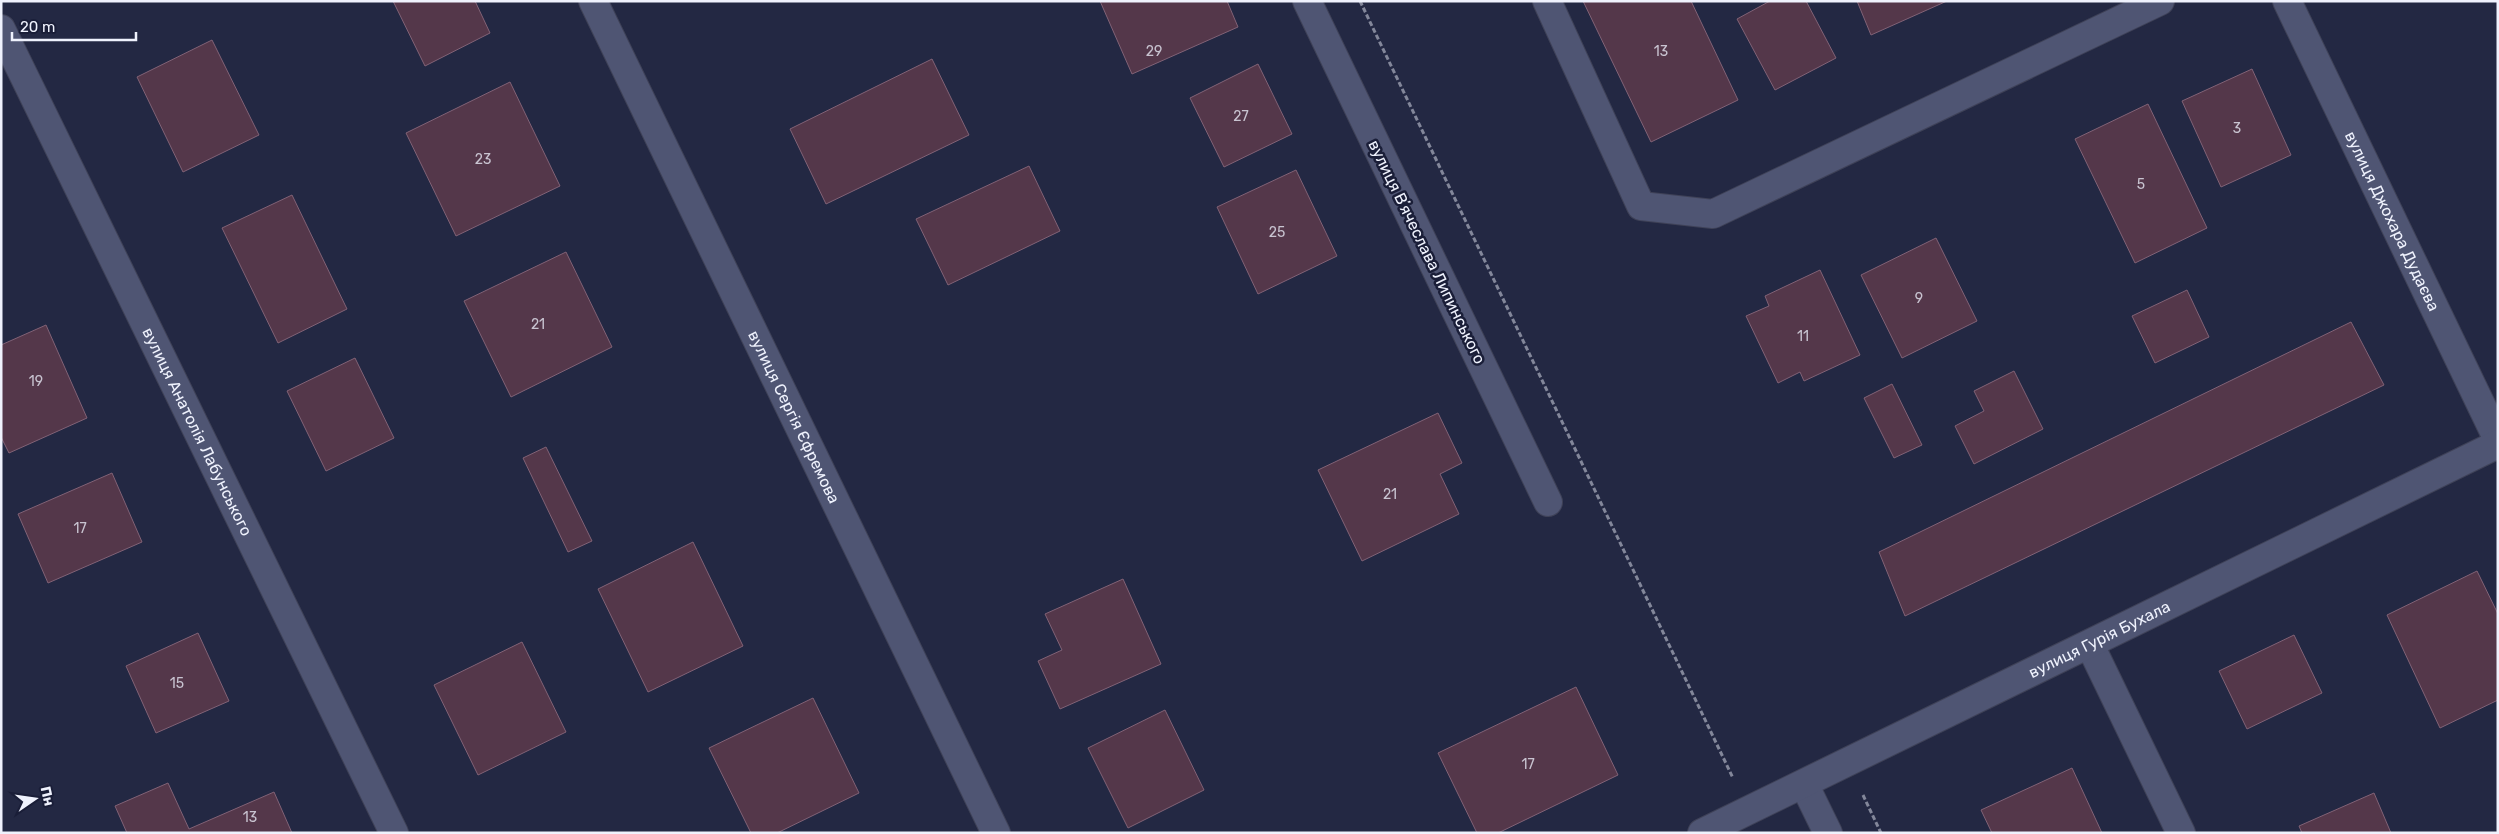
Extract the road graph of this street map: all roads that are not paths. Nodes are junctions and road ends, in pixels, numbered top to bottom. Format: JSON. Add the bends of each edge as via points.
{"nodes":[{"id":1,"x":593,"y":1,"type":"edge"},
{"id":2,"x":1306,"y":1,"type":"edge"},
{"id":3,"x":1547,"y":1,"type":"edge"},
{"id":4,"x":2160,"y":1,"type":"edge"},
{"id":5,"x":2287,"y":1,"type":"edge"},
{"id":6,"x":1,"y":30,"type":"edge"},
{"id":7,"x":2498,"y":440,"type":"edge"},
{"id":8,"x":2498,"y":444,"type":"edge"},
{"id":9,"x":1548,"y":502,"type":"dead end"},
{"id":10,"x":2090,"y":645,"type":"junction"},
{"id":11,"x":1804,"y":784,"type":"junction"},
{"id":12,"x":394,"y":833,"type":"edge"},
{"id":13,"x":996,"y":833,"type":"edge"},
{"id":14,"x":1702,"y":833,"type":"edge"},
{"id":15,"x":1828,"y":833,"type":"edge"},
{"id":16,"x":2181,"y":833,"type":"edge"}],
"edges":[{"from":1,"to":13,"type":"street","name":"вулиця Сергія Єфремова"},
{"from":2,"to":9,"type":"street","name":"вулиця Вʼячеслава Липинського"},
{"from":3,"to":4,"type":"street","via":[[1641,206],[1713,214]]},
{"from":5,"to":7,"type":"street","name":"вулиця Джохара Дудаєва"},
{"from":6,"to":12,"type":"street","name":"вулиця Анатолія Лабунського"},
{"from":8,"to":10,"type":"street","name":"вулиця Гурія Бухала"},
{"from":10,"to":11,"type":"street","name":"вулиця Гурія Бухала"},
{"from":10,"to":16,"type":"street"},
{"from":11,"to":14,"type":"street","name":"вулиця Гурія Бухала"},
{"from":11,"to":15,"type":"street"}]}
